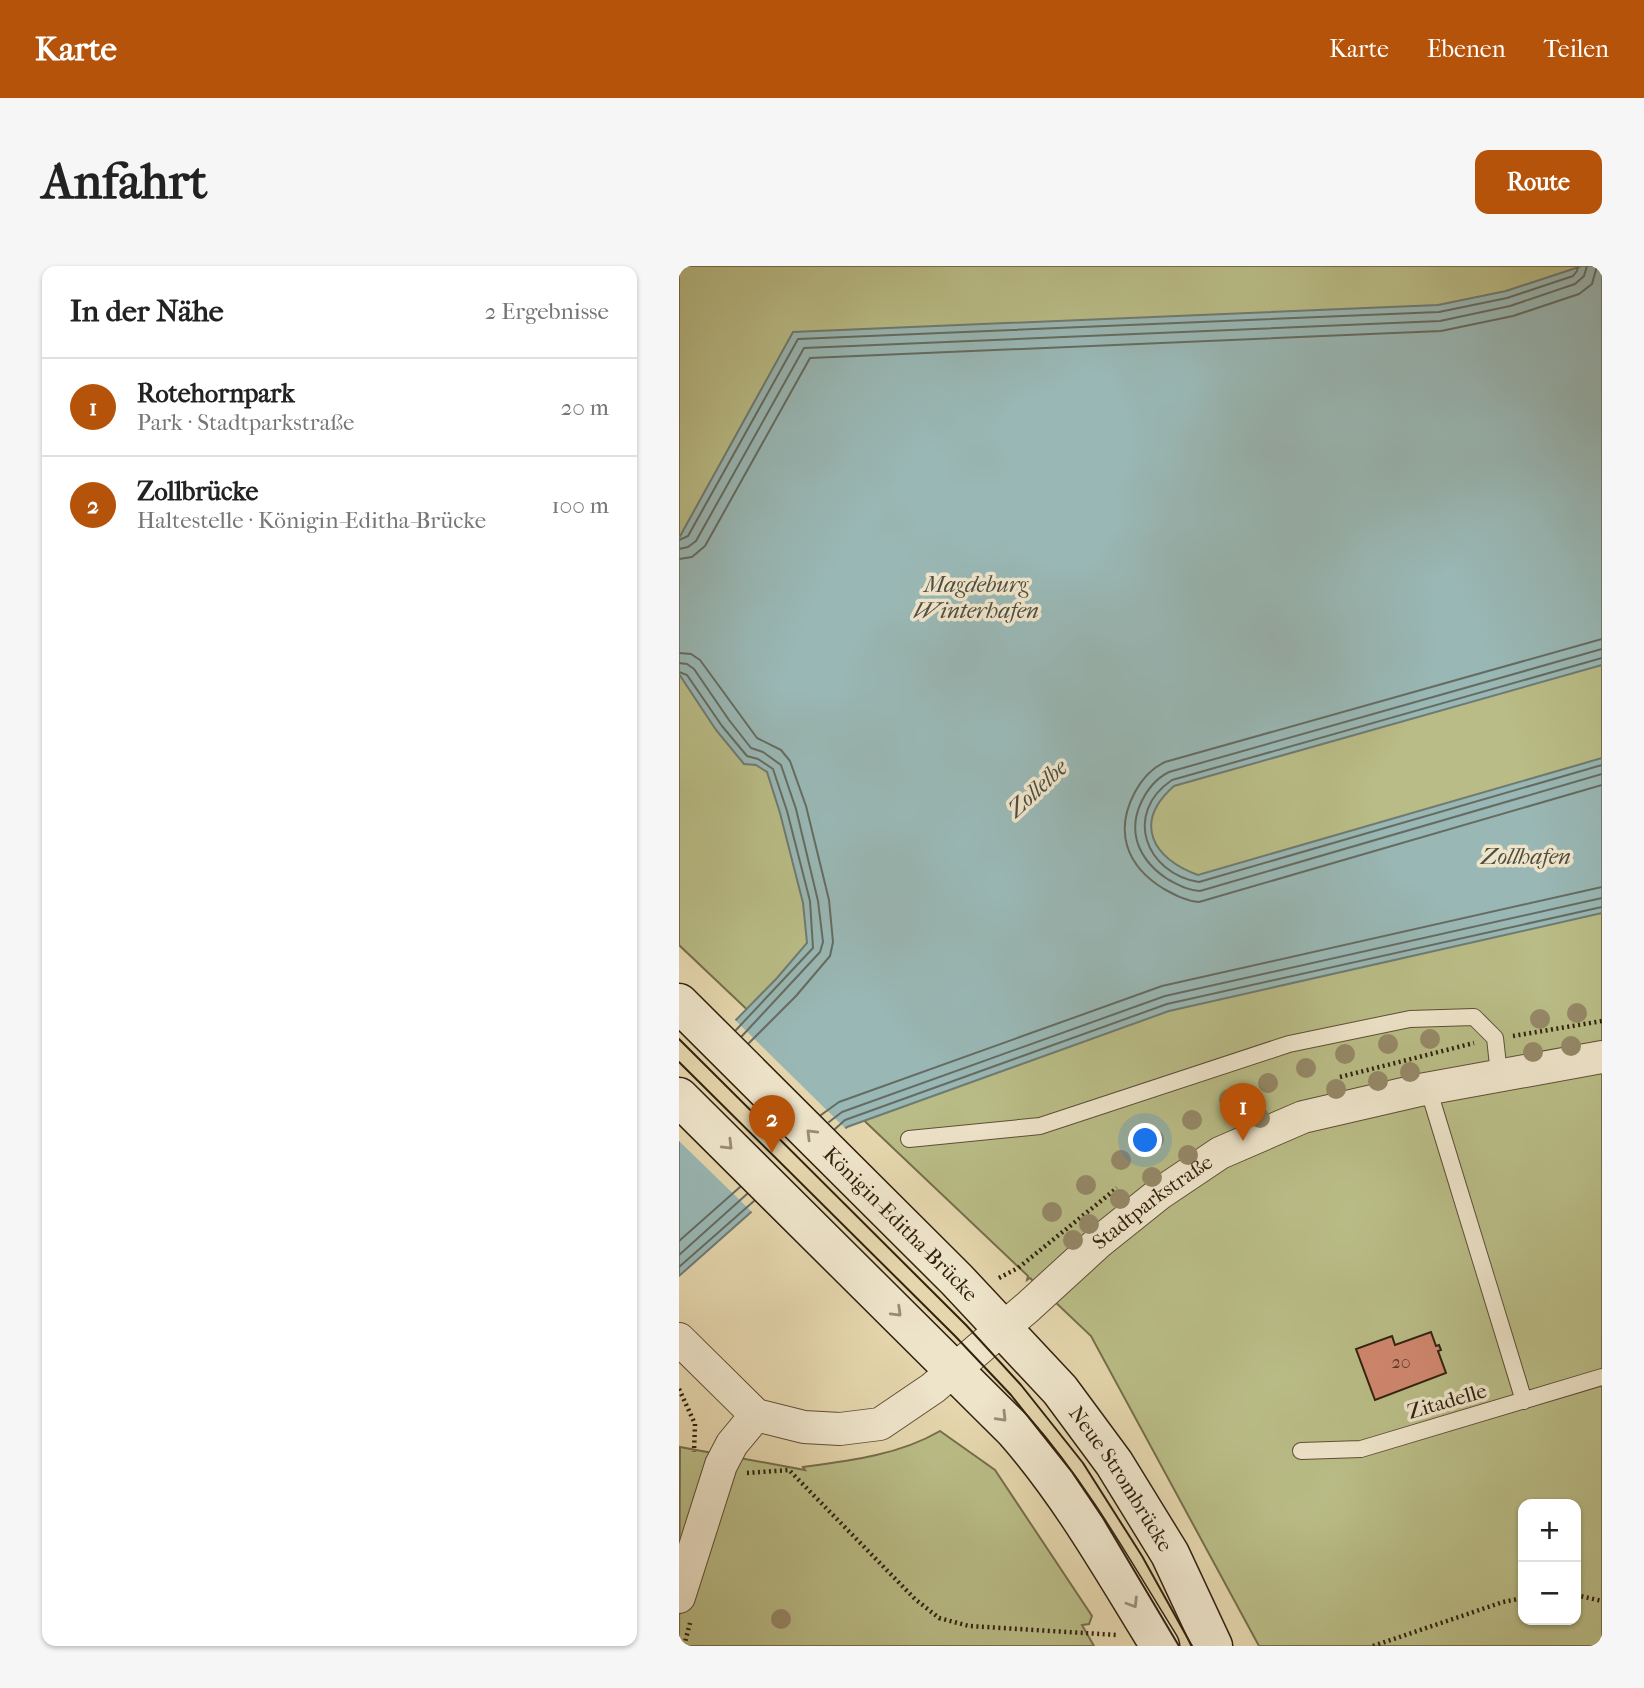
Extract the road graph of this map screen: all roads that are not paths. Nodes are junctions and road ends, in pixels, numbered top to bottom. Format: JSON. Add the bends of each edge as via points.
{"nodes":[{"id":1,"x":679,"y":1003,"type":"edge"},
{"id":2,"x":1602,"y":1057,"type":"edge"},
{"id":3,"x":1499,"y":1074,"type":"junction"},
{"id":4,"x":1429,"y":1088,"type":"junction"},
{"id":5,"x":679,"y":1097,"type":"edge"},
{"id":6,"x":909,"y":1139,"type":"dead end"},
{"id":7,"x":1004,"y":1328,"type":"junction"},
{"id":8,"x":679,"y":1339,"type":"edge"},
{"id":9,"x":955,"y":1368,"type":"junction"},
{"id":10,"x":1602,"y":1377,"type":"edge"},
{"id":11,"x":1524,"y":1401,"type":"junction"},
{"id":12,"x":756,"y":1415,"type":"junction"},
{"id":13,"x":1301,"y":1451,"type":"dead end"},
{"id":14,"x":679,"y":1597,"type":"edge"},
{"id":15,"x":1142,"y":1641,"type":"edge"},
{"id":16,"x":1213,"y":1646,"type":"edge"}],
"edges":[{"from":7,"to":1,"type":"main road","name":"Königin-Editha-Brücke","one_way":true},
{"from":2,"to":3,"type":"street","name":"Stadtparkstraße"},
{"from":3,"to":4,"type":"street","name":"Stadtparkstraße"},
{"from":3,"to":6,"type":"lane","via":[[1495,1038],[1474,1017],[1410,1019],[1289,1044],[1040,1126]]},
{"from":4,"to":7,"type":"street","name":"Stadtparkstraße","via":[[1303,1117],[1220,1153],[1099,1241]]},
{"from":4,"to":11,"type":"lane"},
{"from":5,"to":9,"type":"main road","one_way":true},
{"from":7,"to":9,"type":"street","name":"Stadtparkstraße"},
{"from":7,"to":16,"type":"main road","name":"Neue Strombrücke","via":[[1060,1390],[1114,1463],[1170,1553]]},
{"from":8,"to":12,"type":"street"},
{"from":9,"to":12,"type":"street","name":"Stadtparkstraße","via":[[918,1400],[880,1424],[804,1427]]},
{"from":9,"to":15,"type":"main road","one_way":true,"via":[[1041,1460],[1079,1516]]},
{"from":10,"to":11,"type":"lane","name":"Zitadelle"},
{"from":11,"to":13,"type":"lane","name":"Zitadelle","via":[[1361,1449]]},
{"from":12,"to":14,"type":"street","via":[[721,1465]]}]}
